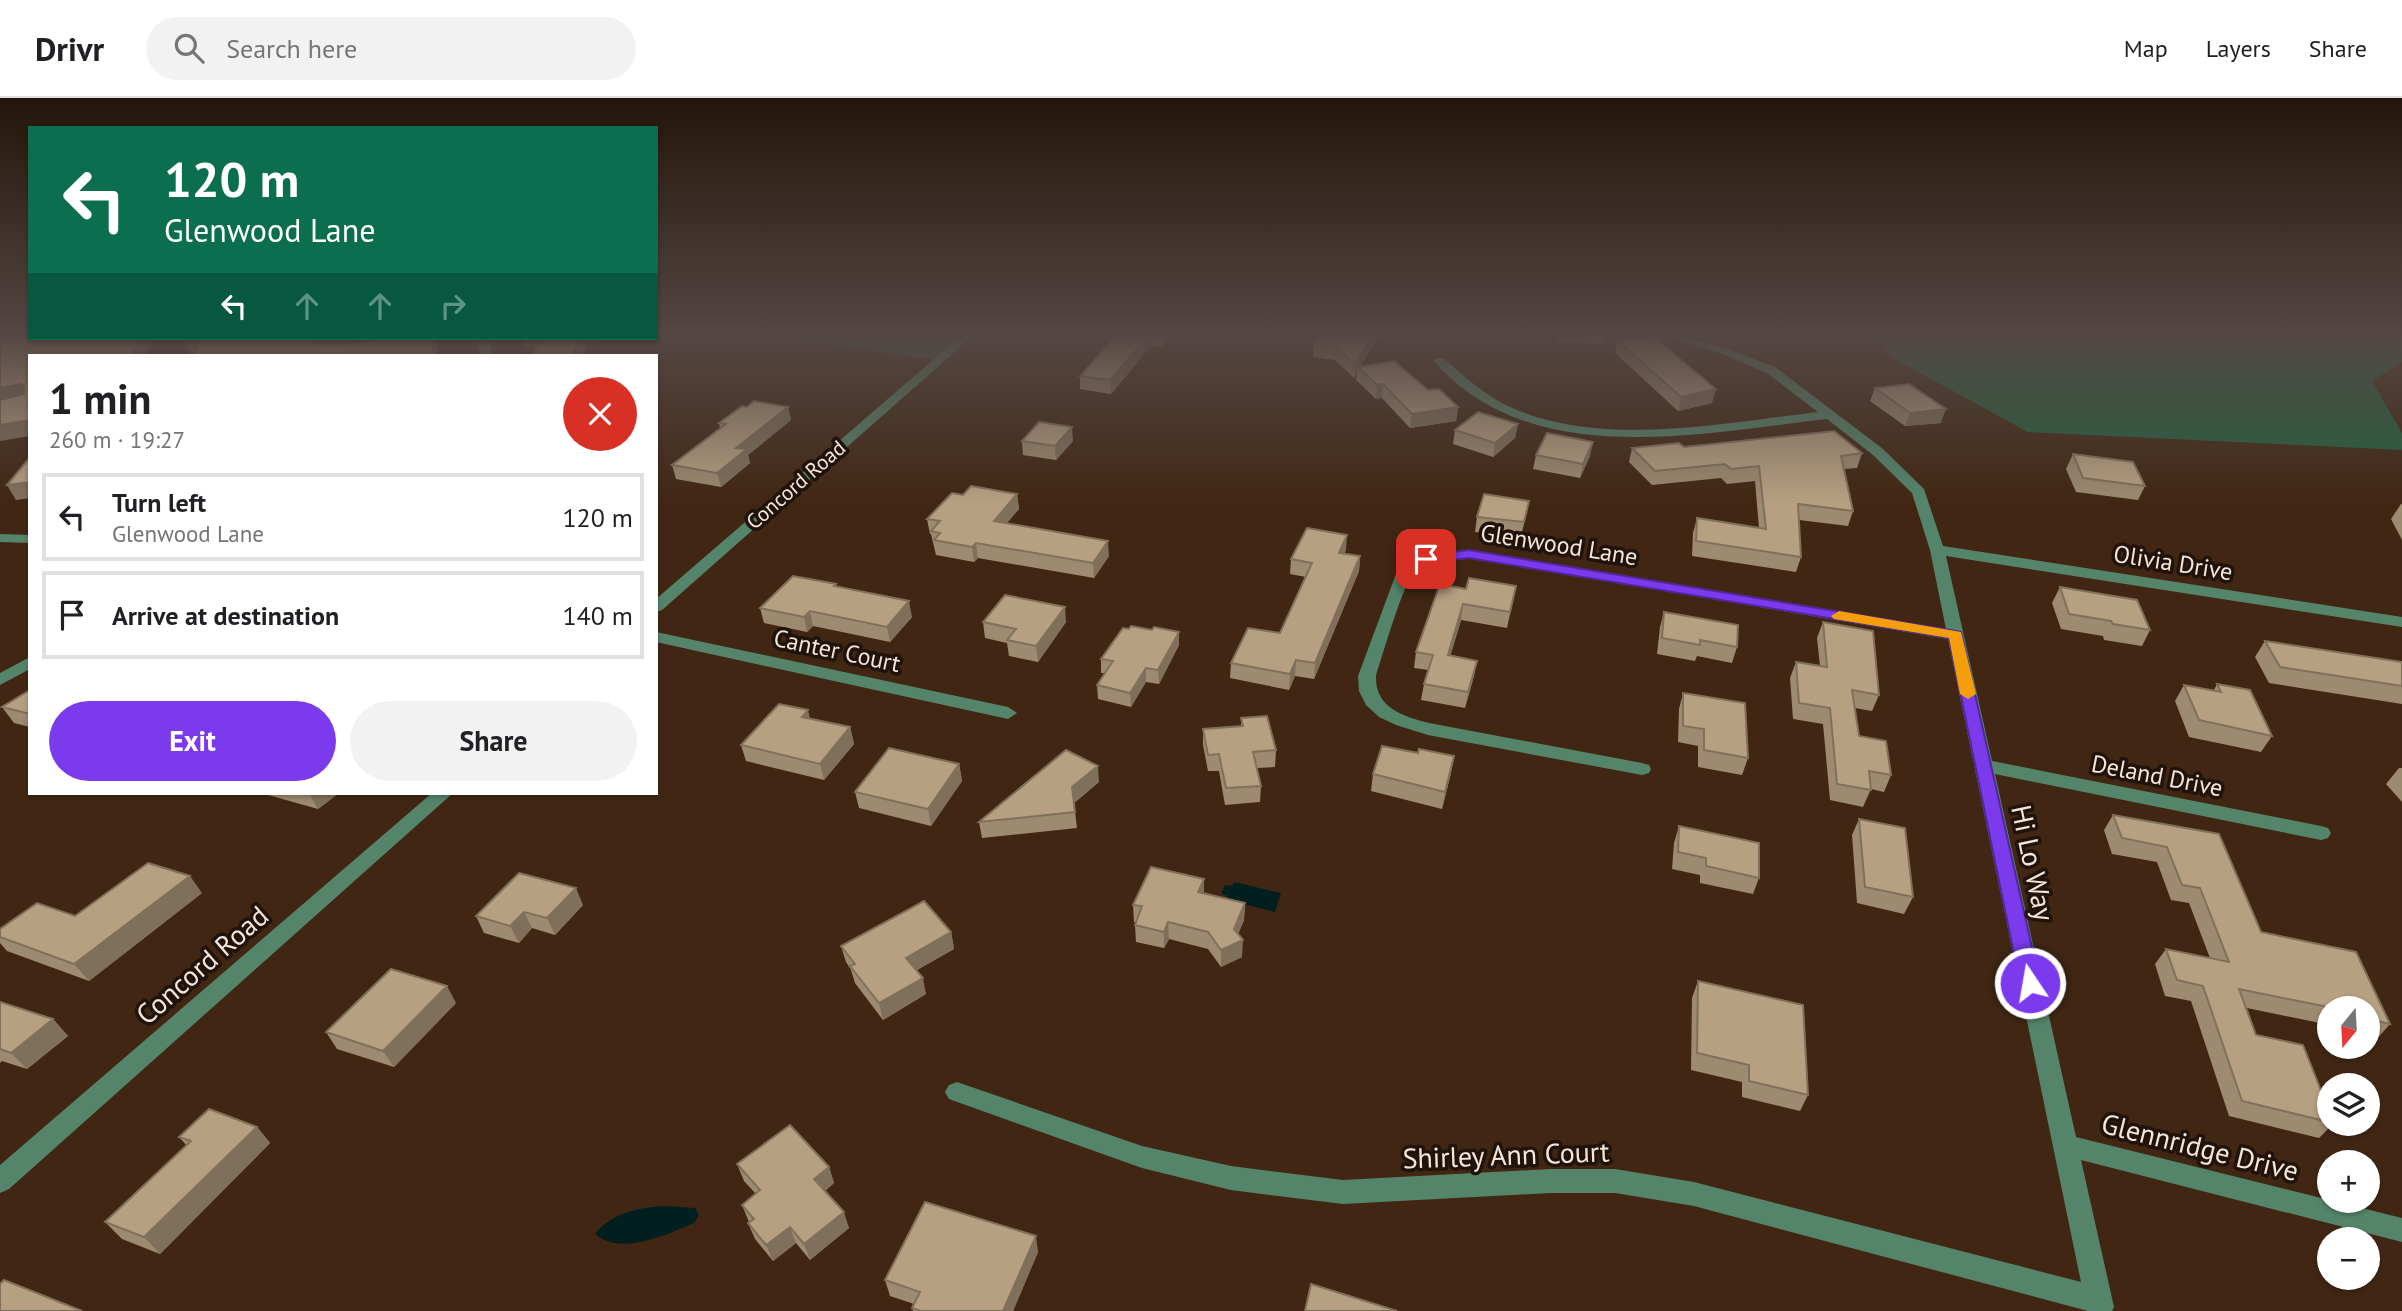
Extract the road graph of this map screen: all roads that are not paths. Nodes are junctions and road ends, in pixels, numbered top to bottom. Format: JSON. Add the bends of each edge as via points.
{"nodes":[{"id":1,"x":903,"y":392,"type":"edge"},
{"id":2,"x":1475,"y":392,"type":"edge"},
{"id":3,"x":1801,"y":392,"type":"edge"},
{"id":4,"x":1829,"y":415,"type":"junction"},
{"id":5,"x":0,"y":538,"type":"edge"},
{"id":6,"x":28,"y":539,"type":"edge"},
{"id":7,"x":1937,"y":550,"type":"junction"},
{"id":8,"x":658,"y":605,"type":"edge"},
{"id":9,"x":2402,"y":622,"type":"edge"},
{"id":10,"x":1955,"y":635,"type":"junction"},
{"id":11,"x":658,"y":637,"type":"edge"},
{"id":12,"x":28,"y":663,"type":"edge"},
{"id":13,"x":0,"y":680,"type":"edge"},
{"id":14,"x":1008,"y":713,"type":"dead end"},
{"id":15,"x":1984,"y":766,"type":"junction"},
{"id":16,"x":1642,"y":769,"type":"dead end"},
{"id":17,"x":442,"y":795,"type":"edge"},
{"id":18,"x":2321,"y":833,"type":"dead end"},
{"id":19,"x":957,"y":1092,"type":"dead end"},
{"id":20,"x":2065,"y":1145,"type":"junction"},
{"id":21,"x":0,"y":1181,"type":"edge"},
{"id":22,"x":2402,"y":1230,"type":"edge"},
{"id":23,"x":2099,"y":1305,"type":"edge"}],
"edges":[{"from":1,"to":8,"type":"street","name":"Concord Road"},
{"from":2,"to":4,"type":"street","via":[[1511,412],[1594,432],[1655,432]]},
{"from":3,"to":4,"type":"street","name":"Hi Lo Way"},
{"from":4,"to":7,"type":"street","name":"Hi Lo Way","via":[[1878,452],[1919,492]]},
{"from":5,"to":6,"type":"street"},
{"from":7,"to":9,"type":"street","name":"Olivia Drive"},
{"from":7,"to":10,"type":"street","name":"Hi Lo Way"},
{"from":10,"to":15,"type":"street","name":"Hi Lo Way"},
{"from":10,"to":16,"type":"street","name":"Glenwood Lane","via":[[1469,554],[1426,559],[1404,574],[1367,676],[1367,693],[1378,708],[1402,722],[1428,729]]},
{"from":11,"to":14,"type":"street","name":"Canter Court"},
{"from":12,"to":13,"type":"street"},
{"from":15,"to":18,"type":"street","name":"Deland Drive"},
{"from":15,"to":20,"type":"street","name":"Hi Lo Way"},
{"from":17,"to":21,"type":"street","name":"Concord Road"},
{"from":19,"to":23,"type":"street","name":"Shirley Ann Court","via":[[1142,1157],[1231,1178],[1343,1192],[1615,1181],[1695,1194]]},
{"from":20,"to":22,"type":"street","name":"Glennridge Drive"},
{"from":20,"to":23,"type":"street","name":"Hi Lo Way"}]}
